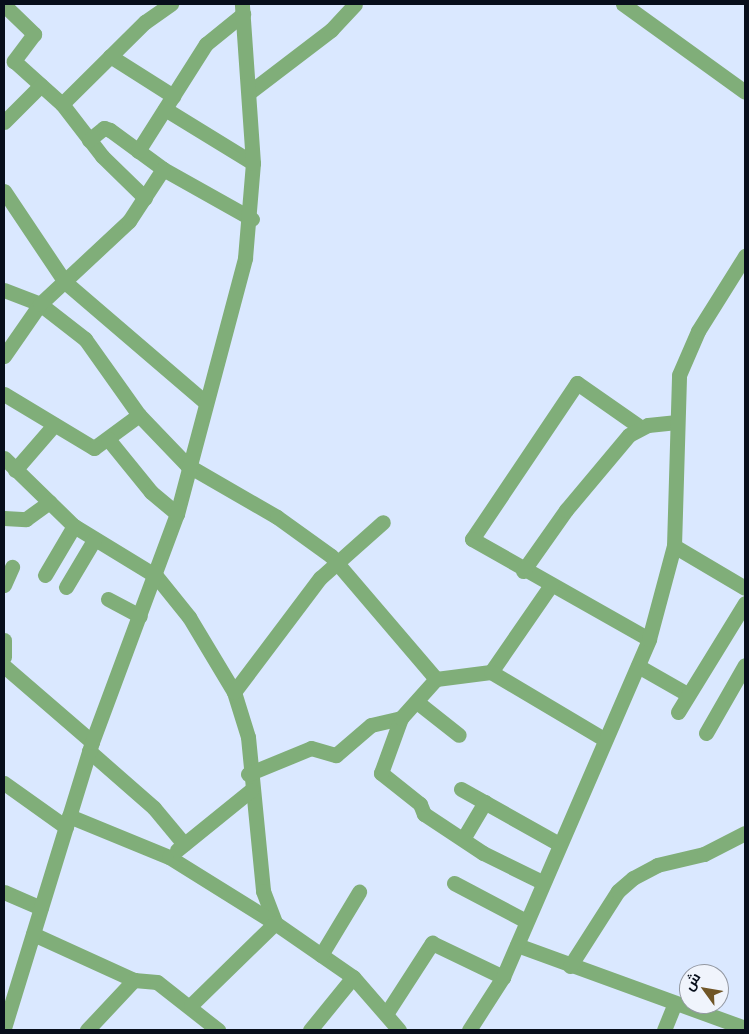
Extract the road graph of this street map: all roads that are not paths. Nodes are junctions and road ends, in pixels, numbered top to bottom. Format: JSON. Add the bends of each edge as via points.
{"nodes":[{"id":1,"x":171,"y":4,"type":"edge"},
{"id":2,"x":355,"y":4,"type":"edge"},
{"id":3,"x":623,"y":4,"type":"edge"},
{"id":4,"x":4,"y":5,"type":"edge"},
{"id":5,"x":242,"y":9,"type":"edge"},
{"id":6,"x":110,"y":56,"type":"junction"},
{"id":7,"x":42,"y":85,"type":"junction"},
{"id":8,"x":251,"y":92,"type":"junction"},
{"id":9,"x":745,"y":92,"type":"edge"},
{"id":10,"x":173,"y":96,"type":"junction"},
{"id":11,"x":62,"y":104,"type":"junction"},
{"id":12,"x":165,"y":109,"type":"junction"},
{"id":13,"x":4,"y":122,"type":"edge"},
{"id":14,"x":89,"y":140,"type":"junction"},
{"id":15,"x":138,"y":151,"type":"junction"},
{"id":16,"x":253,"y":163,"type":"junction"},
{"id":17,"x":163,"y":169,"type":"junction"},
{"id":18,"x":4,"y":191,"type":"edge"},
{"id":19,"x":145,"y":198,"type":"junction"},
{"id":20,"x":252,"y":219,"type":"junction"},
{"id":21,"x":745,"y":256,"type":"edge"},
{"id":22,"x":65,"y":282,"type":"junction"},
{"id":23,"x":4,"y":290,"type":"edge"},
{"id":24,"x":40,"y":304,"type":"junction"},
{"id":25,"x":4,"y":356,"type":"edge"},
{"id":26,"x":4,"y":394,"type":"edge"},
{"id":27,"x":204,"y":401,"type":"junction"},
{"id":28,"x":139,"y":415,"type":"junction"},
{"id":29,"x":677,"y":422,"type":"junction"},
{"id":30,"x":54,"y":426,"type":"junction"},
{"id":31,"x":640,"y":427,"type":"junction"},
{"id":32,"x":108,"y":439,"type":"junction"},
{"id":33,"x":4,"y":458,"type":"edge"},
{"id":34,"x":187,"y":465,"type":"junction"},
{"id":35,"x":15,"y":470,"type":"junction"},
{"id":36,"x":49,"y":502,"type":"junction"},
{"id":37,"x":177,"y":514,"type":"junction"},
{"id":38,"x":4,"y":518,"type":"edge"},
{"id":39,"x":383,"y":522,"type":"dead end"},
{"id":40,"x":74,"y":526,"type":"junction"},
{"id":41,"x":94,"y":540,"type":"junction"},
{"id":42,"x":674,"y":546,"type":"junction"},
{"id":43,"x":337,"y":563,"type":"junction"},
{"id":44,"x":12,"y":567,"type":"dead end"},
{"id":45,"x":523,"y":571,"type":"junction"},
{"id":46,"x":44,"y":575,"type":"dead end"},
{"id":47,"x":156,"y":576,"type":"junction"},
{"id":48,"x":551,"y":585,"type":"junction"},
{"id":49,"x":4,"y":586,"type":"edge"},
{"id":50,"x":66,"y":587,"type":"dead end"},
{"id":51,"x":745,"y":588,"type":"edge"},
{"id":52,"x":108,"y":599,"type":"dead end"},
{"id":53,"x":745,"y":603,"type":"edge"},
{"id":54,"x":140,"y":616,"type":"junction"},
{"id":55,"x":650,"y":639,"type":"junction"},
{"id":56,"x":4,"y":640,"type":"edge"},
{"id":57,"x":4,"y":657,"type":"edge"},
{"id":58,"x":745,"y":665,"type":"edge"},
{"id":59,"x":4,"y":666,"type":"edge"},
{"id":60,"x":638,"y":666,"type":"junction"},
{"id":61,"x":490,"y":672,"type":"junction"},
{"id":62,"x":436,"y":678,"type":"junction"},
{"id":63,"x":234,"y":692,"type":"junction"},
{"id":64,"x":687,"y":694,"type":"junction"},
{"id":65,"x":417,"y":702,"type":"junction"},
{"id":66,"x":678,"y":712,"type":"dead end"},
{"id":67,"x":401,"y":718,"type":"junction"},
{"id":68,"x":706,"y":733,"type":"dead end"},
{"id":69,"x":459,"y":735,"type":"dead end"},
{"id":70,"x":604,"y":739,"type":"junction"},
{"id":71,"x":90,"y":746,"type":"junction"},
{"id":72,"x":248,"y":774,"type":"junction"},
{"id":73,"x":4,"y":783,"type":"edge"},
{"id":74,"x":461,"y":789,"type":"dead end"},
{"id":75,"x":251,"y":790,"type":"junction"},
{"id":76,"x":485,"y":802,"type":"junction"},
{"id":77,"x":67,"y":822,"type":"junction"},
{"id":78,"x":745,"y":834,"type":"edge"},
{"id":79,"x":463,"y":838,"type":"junction"},
{"id":80,"x":184,"y":844,"type":"junction"},
{"id":81,"x":559,"y":844,"type":"junction"},
{"id":82,"x":169,"y":857,"type":"junction"},
{"id":83,"x":542,"y":882,"type":"junction"},
{"id":84,"x":454,"y":883,"type":"dead end"},
{"id":85,"x":4,"y":892,"type":"edge"},
{"id":86,"x":359,"y":892,"type":"dead end"},
{"id":87,"x":41,"y":908,"type":"junction"},
{"id":88,"x":526,"y":921,"type":"junction"},
{"id":89,"x":275,"y":923,"type":"junction"},
{"id":90,"x":33,"y":934,"type":"junction"},
{"id":91,"x":517,"y":944,"type":"junction"},
{"id":92,"x":321,"y":955,"type":"junction"},
{"id":93,"x":570,"y":966,"type":"junction"},
{"id":94,"x":353,"y":977,"type":"junction"},
{"id":95,"x":503,"y":977,"type":"junction"},
{"id":96,"x":134,"y":980,"type":"junction"},
{"id":97,"x":191,"y":1004,"type":"junction"},
{"id":98,"x":674,"y":1005,"type":"junction"},
{"id":99,"x":386,"y":1014,"type":"junction"},
{"id":100,"x":4,"y":1028,"type":"edge"},
{"id":101,"x":745,"y":1028,"type":"edge"},
{"id":102,"x":87,"y":1030,"type":"edge"},
{"id":103,"x":218,"y":1030,"type":"edge"},
{"id":104,"x":310,"y":1030,"type":"edge"},
{"id":105,"x":399,"y":1030,"type":"edge"},
{"id":106,"x":469,"y":1030,"type":"edge"},
{"id":107,"x":664,"y":1030,"type":"edge"}],
"edges":[{"from":1,"to":6,"type":"street"},
{"from":2,"to":8,"type":"street","via":[[332,30]]},
{"from":3,"to":9,"type":"street"},
{"from":4,"to":7,"type":"street","via":[[34,34],[14,61]]},
{"from":5,"to":8,"type":"street"},
{"from":5,"to":10,"type":"street","via":[[216,32]]},
{"from":6,"to":10,"type":"street"},
{"from":6,"to":11,"type":"street"},
{"from":7,"to":11,"type":"street"},
{"from":7,"to":13,"type":"street"},
{"from":8,"to":16,"type":"street"},
{"from":10,"to":12,"type":"street"},
{"from":11,"to":14,"type":"street"},
{"from":12,"to":15,"type":"street"},
{"from":12,"to":16,"type":"street"},
{"from":14,"to":15,"type":"street","via":[[106,129]]},
{"from":14,"to":19,"type":"street"},
{"from":15,"to":17,"type":"street"},
{"from":16,"to":20,"type":"street"},
{"from":17,"to":19,"type":"street"},
{"from":17,"to":20,"type":"street"},
{"from":18,"to":22,"type":"street"},
{"from":19,"to":22,"type":"street","via":[[129,221]]},
{"from":20,"to":27,"type":"street","via":[[245,258]]},
{"from":21,"to":29,"type":"street","via":[[687,352],[679,375]]},
{"from":22,"to":24,"type":"street"},
{"from":22,"to":27,"type":"street"},
{"from":23,"to":24,"type":"street"},
{"from":24,"to":25,"type":"street"},
{"from":24,"to":28,"type":"street","via":[[84,339]]},
{"from":26,"to":30,"type":"street"},
{"from":27,"to":34,"type":"street"},
{"from":28,"to":32,"type":"street"},
{"from":28,"to":34,"type":"street"},
{"from":29,"to":31,"type":"street"},
{"from":29,"to":42,"type":"street"},
{"from":30,"to":32,"type":"street","via":[[89,447]]},
{"from":30,"to":35,"type":"street"},
{"from":31,"to":45,"type":"street","via":[[618,447],[566,510]]},
{"from":31,"to":45,"type":"street","via":[[577,383],[472,539]]},
{"from":32,"to":37,"type":"street","via":[[151,492]]},
{"from":33,"to":35,"type":"street"},
{"from":34,"to":37,"type":"street"},
{"from":34,"to":43,"type":"street","via":[[277,517]]},
{"from":35,"to":36,"type":"street"},
{"from":36,"to":38,"type":"street","via":[[26,519]]},
{"from":36,"to":40,"type":"street"},
{"from":37,"to":47,"type":"street"},
{"from":39,"to":43,"type":"street"},
{"from":40,"to":41,"type":"street"},
{"from":40,"to":46,"type":"street"},
{"from":41,"to":47,"type":"street"},
{"from":41,"to":50,"type":"street"},
{"from":42,"to":51,"type":"street"},
{"from":42,"to":55,"type":"street"},
{"from":43,"to":62,"type":"street"},
{"from":43,"to":63,"type":"street","via":[[296,608]]},
{"from":44,"to":49,"type":"street"},
{"from":45,"to":48,"type":"street"},
{"from":47,"to":54,"type":"street"},
{"from":47,"to":63,"type":"street","via":[[189,617]]},
{"from":48,"to":55,"type":"street"},
{"from":48,"to":61,"type":"street"},
{"from":52,"to":54,"type":"street"},
{"from":53,"to":64,"type":"street"},
{"from":54,"to":71,"type":"street"},
{"from":55,"to":60,"type":"street"},
{"from":56,"to":57,"type":"street"},
{"from":58,"to":68,"type":"street"},
{"from":59,"to":71,"type":"street"},
{"from":60,"to":64,"type":"street"},
{"from":60,"to":70,"type":"street"},
{"from":61,"to":62,"type":"street"},
{"from":61,"to":70,"type":"street"},
{"from":62,"to":65,"type":"street"},
{"from":63,"to":72,"type":"street","via":[[248,737]]},
{"from":64,"to":66,"type":"street"},
{"from":65,"to":67,"type":"street"},
{"from":65,"to":69,"type":"street"},
{"from":67,"to":72,"type":"street","via":[[371,725],[336,755],[312,748]]},
{"from":67,"to":79,"type":"street","via":[[382,774],[420,804],[424,814]]},
{"from":70,"to":81,"type":"street"},
{"from":71,"to":77,"type":"street"},
{"from":71,"to":80,"type":"street","via":[[154,808]]},
{"from":72,"to":75,"type":"street"},
{"from":73,"to":77,"type":"street"},
{"from":74,"to":76,"type":"street"},
{"from":75,"to":80,"type":"street"},
{"from":75,"to":89,"type":"street","via":[[263,891]]},
{"from":76,"to":79,"type":"street"},
{"from":76,"to":81,"type":"street"},
{"from":77,"to":82,"type":"street"},
{"from":77,"to":87,"type":"street"},
{"from":78,"to":93,"type":"street","via":[[704,854],[657,865],[632,878],[618,891]]},
{"from":79,"to":83,"type":"street"},
{"from":80,"to":82,"type":"street"},
{"from":81,"to":83,"type":"street"},
{"from":82,"to":89,"type":"street"},
{"from":83,"to":88,"type":"street"},
{"from":84,"to":88,"type":"street"},
{"from":85,"to":87,"type":"street"},
{"from":86,"to":92,"type":"street"},
{"from":87,"to":90,"type":"street"},
{"from":88,"to":91,"type":"street"},
{"from":89,"to":92,"type":"street"},
{"from":89,"to":97,"type":"street"},
{"from":90,"to":96,"type":"street"},
{"from":90,"to":100,"type":"street"},
{"from":91,"to":93,"type":"street"},
{"from":91,"to":95,"type":"street"},
{"from":92,"to":94,"type":"street"},
{"from":93,"to":98,"type":"street"},
{"from":94,"to":99,"type":"street"},
{"from":94,"to":104,"type":"street"},
{"from":95,"to":99,"type":"street","via":[[432,943]]},
{"from":95,"to":106,"type":"street"},
{"from":96,"to":97,"type":"street","via":[[157,982]]},
{"from":96,"to":102,"type":"street"},
{"from":97,"to":103,"type":"street"},
{"from":98,"to":101,"type":"street","via":[[716,1014]]},
{"from":98,"to":107,"type":"street"},
{"from":99,"to":105,"type":"street"}]}
